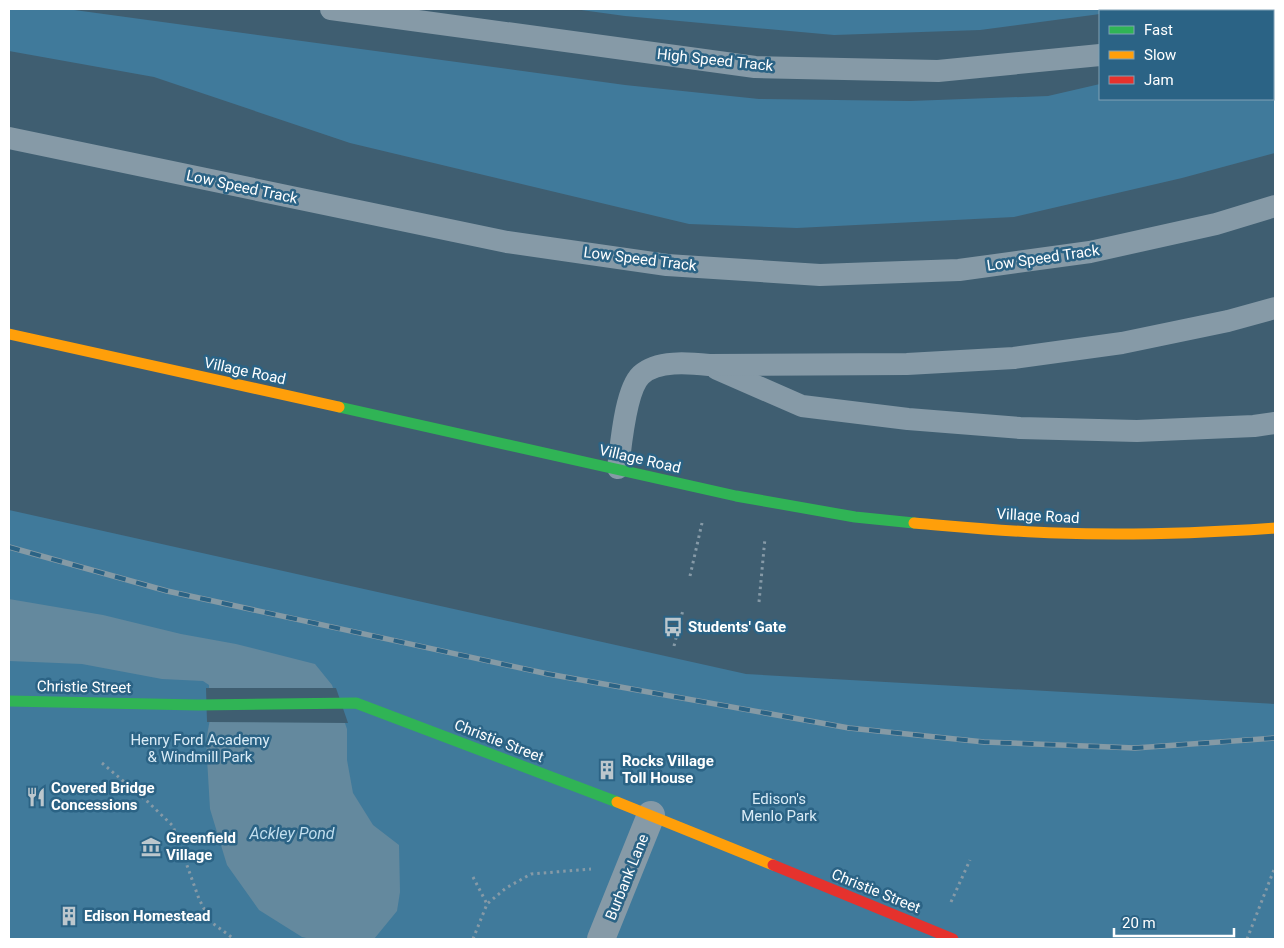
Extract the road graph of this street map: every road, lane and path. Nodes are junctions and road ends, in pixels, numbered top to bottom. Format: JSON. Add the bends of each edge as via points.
{"nodes":[{"id":1,"x":331,"y":9,"type":"edge"},
{"id":2,"x":1099,"y":55,"type":"edge"},
{"id":3,"x":9,"y":138,"type":"edge"},
{"id":4,"x":1275,"y":206,"type":"edge"},
{"id":5,"x":1275,"y":308,"type":"edge"},
{"id":6,"x":9,"y":334,"type":"edge"},
{"id":7,"x":709,"y":365,"type":"junction"},
{"id":8,"x":1275,"y":423,"type":"edge"},
{"id":9,"x":618,"y":468,"type":"junction"},
{"id":10,"x":769,"y":502,"type":"junction"},
{"id":11,"x":703,"y":517,"type":"dead end"},
{"id":12,"x":1275,"y":528,"type":"edge"},
{"id":13,"x":690,"y":576,"type":"dead end"},
{"id":14,"x":759,"y":602,"type":"dead end"},
{"id":15,"x":683,"y":610,"type":"dead end"},
{"id":16,"x":674,"y":646,"type":"dead end"},
{"id":17,"x":9,"y":701,"type":"edge"},
{"id":18,"x":102,"y":763,"type":"dead end"},
{"id":19,"x":652,"y":815,"type":"junction"},
{"id":20,"x":970,"y":860,"type":"dead end"},
{"id":21,"x":1275,"y":867,"type":"edge"},
{"id":22,"x":596,"y":869,"type":"dead end"},
{"id":23,"x":473,"y":877,"type":"dead end"},
{"id":24,"x":487,"y":904,"type":"junction"},
{"id":25,"x":937,"y":932,"type":"junction"},
{"id":26,"x":234,"y":939,"type":"edge"},
{"id":27,"x":473,"y":939,"type":"edge"},
{"id":28,"x":602,"y":939,"type":"edge"},
{"id":29,"x":953,"y":939,"type":"edge"},
{"id":30,"x":1246,"y":939,"type":"edge"}],
"edges":[{"from":1,"to":2,"type":"lane","name":"High Speed Track","via":[[755,67],[938,70]]},
{"from":3,"to":4,"type":"lane","name":"Low Speed Track","via":[[507,242],[667,265],[820,275],[959,270],[1090,252],[1216,224]]},
{"from":5,"to":7,"type":"lane","via":[[1122,343],[1014,358],[907,364]]},
{"from":6,"to":9,"type":"street","name":"Village Road"},
{"from":7,"to":8,"type":"lane","via":[[802,406],[908,418],[1020,428],[1137,431]]},
{"from":7,"to":9,"type":"lane","via":[[685,362],[662,365],[642,374],[631,390]]},
{"from":9,"to":10,"type":"street","name":"Village Road","via":[[708,491]]},
{"from":10,"to":12,"type":"street","name":"Village Road","via":[[857,517],[1047,533],[1143,534]]},
{"from":10,"to":14,"type":"path"},
{"from":11,"to":13,"type":"path"},
{"from":15,"to":16,"type":"path"},
{"from":17,"to":19,"type":"street","name":"Christie Street","via":[[198,705],[356,703]]},
{"from":18,"to":26,"type":"path","via":[[173,826],[199,900],[211,922]]},
{"from":19,"to":25,"type":"street","name":"Christie Street"},
{"from":19,"to":28,"type":"street","name":"Burbank Lane"},
{"from":20,"to":25,"type":"path"},
{"from":21,"to":30,"type":"path"},
{"from":22,"to":24,"type":"path","via":[[531,874],[506,888]]},
{"from":23,"to":24,"type":"path"},
{"from":24,"to":27,"type":"path"},
{"from":25,"to":29,"type":"street","name":"Christie Street"}]}
